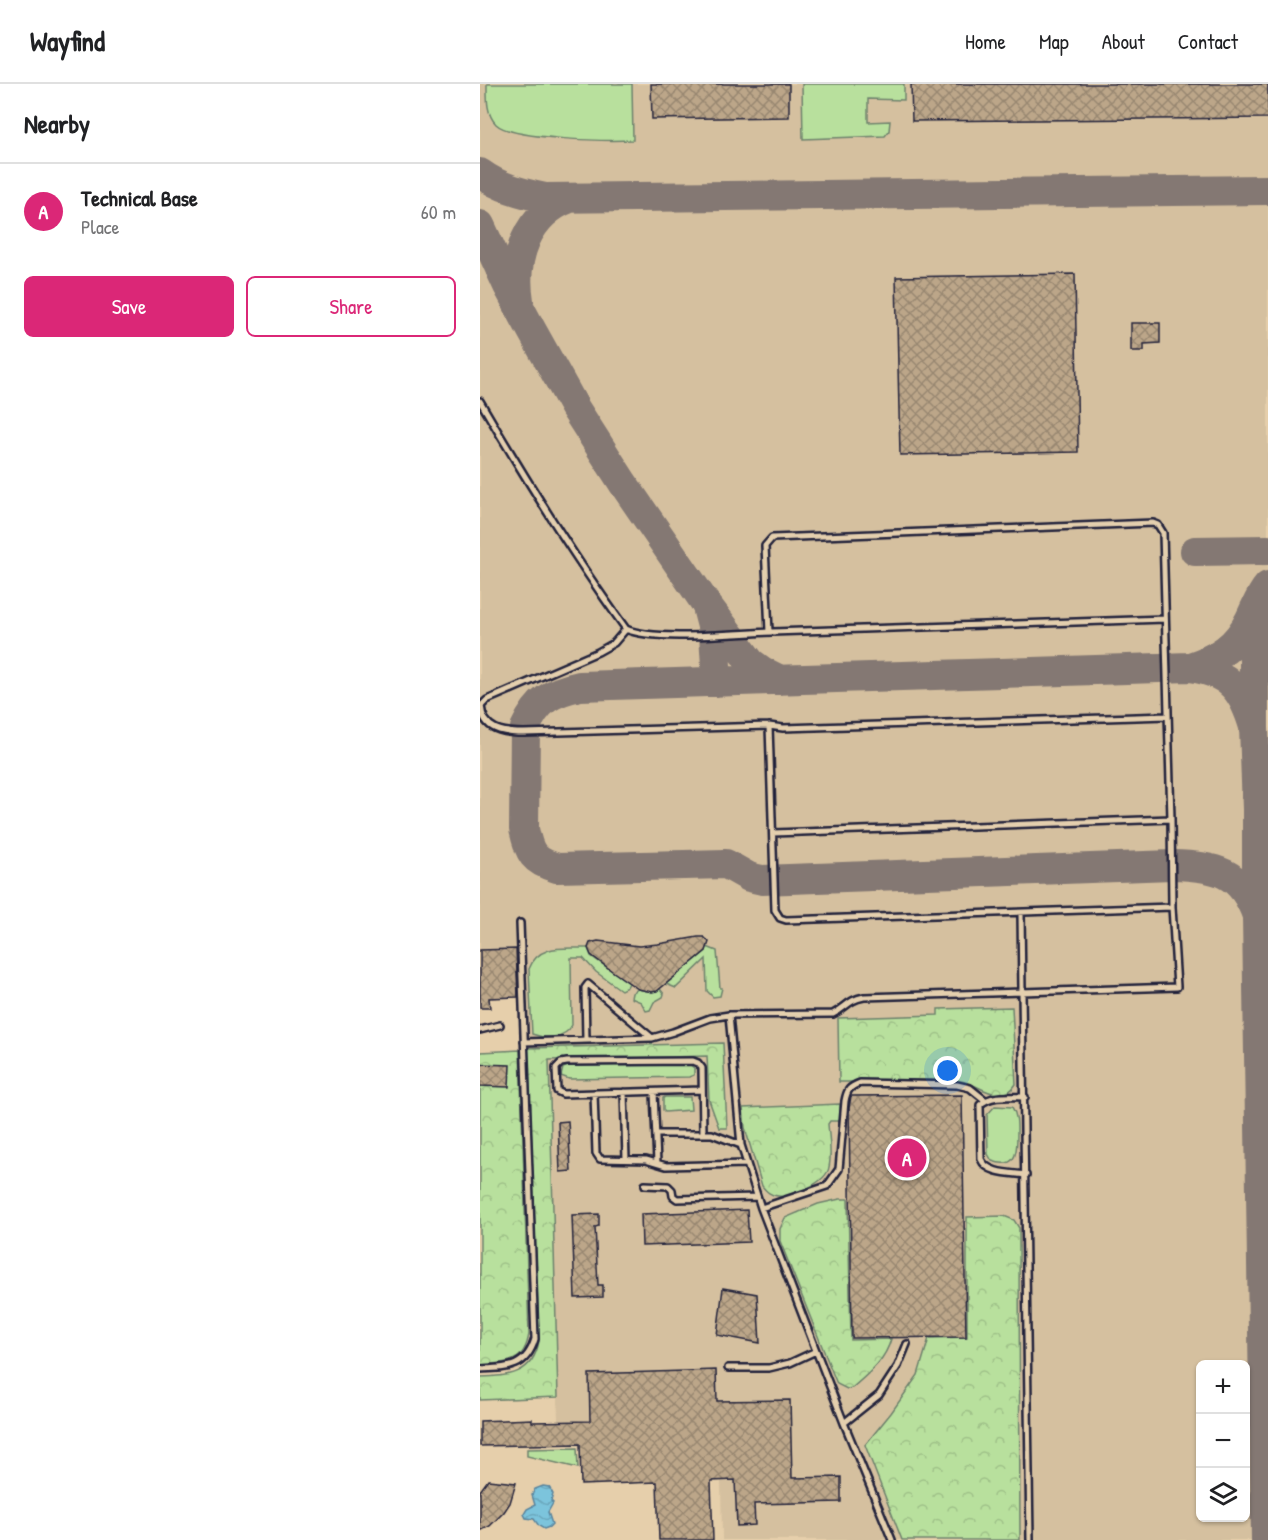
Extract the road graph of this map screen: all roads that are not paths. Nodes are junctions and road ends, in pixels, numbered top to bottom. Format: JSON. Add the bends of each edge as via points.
{"nodes":[{"id":1,"x":480,"y":401,"type":"edge"},
{"id":2,"x":1165,"y":619,"type":"junction"},
{"id":3,"x":626,"y":629,"type":"junction"},
{"id":4,"x":769,"y":632,"type":"junction"},
{"id":5,"x":1168,"y":716,"type":"junction"},
{"id":6,"x":770,"y":726,"type":"junction"},
{"id":7,"x":1171,"y":819,"type":"junction"},
{"id":8,"x":773,"y":833,"type":"junction"},
{"id":9,"x":1172,"y":907,"type":"junction"},
{"id":10,"x":1020,"y":913,"type":"junction"},
{"id":11,"x":520,"y":923,"type":"dead end"},
{"id":12,"x":1022,"y":992,"type":"junction"},
{"id":13,"x":729,"y":1015,"type":"junction"},
{"id":14,"x":500,"y":1025,"type":"dead end"},
{"id":15,"x":480,"y":1030,"type":"edge"},
{"id":16,"x":652,"y":1038,"type":"junction"},
{"id":17,"x":586,"y":1040,"type":"junction"},
{"id":18,"x":524,"y":1042,"type":"junction"},
{"id":19,"x":702,"y":1090,"type":"junction"},
{"id":20,"x":624,"y":1092,"type":"junction"},
{"id":21,"x":654,"y":1092,"type":"junction"},
{"id":22,"x":594,"y":1093,"type":"junction"},
{"id":23,"x":1025,"y":1096,"type":"junction"},
{"id":24,"x":985,"y":1100,"type":"junction"},
{"id":25,"x":703,"y":1133,"type":"junction"},
{"id":26,"x":656,"y":1134,"type":"junction"},
{"id":27,"x":741,"y":1145,"type":"junction"},
{"id":28,"x":626,"y":1159,"type":"junction"},
{"id":29,"x":657,"y":1163,"type":"junction"},
{"id":30,"x":747,"y":1164,"type":"junction"},
{"id":31,"x":1026,"y":1175,"type":"junction"},
{"id":32,"x":645,"y":1185,"type":"dead end"},
{"id":33,"x":757,"y":1197,"type":"junction"},
{"id":34,"x":761,"y":1208,"type":"junction"},
{"id":35,"x":907,"y":1344,"type":"dead end"},
{"id":36,"x":816,"y":1351,"type":"junction"},
{"id":37,"x":728,"y":1368,"type":"dead end"},
{"id":38,"x":480,"y":1369,"type":"edge"},
{"id":39,"x":844,"y":1423,"type":"junction"},
{"id":40,"x":892,"y":1540,"type":"edge"},
{"id":41,"x":1030,"y":1540,"type":"edge"}],
"edges":[{"from":1,"to":3,"type":"lane","via":[[550,519]]},
{"from":2,"to":4,"type":"lane"},
{"from":2,"to":4,"type":"lane","via":[[1162,533],[1153,523],[778,536],[765,546]]},
{"from":2,"to":5,"type":"lane"},
{"from":3,"to":4,"type":"lane","via":[[653,635]]},
{"from":3,"to":6,"type":"lane","via":[[614,643],[598,652],[487,700],[481,711],[490,727],[524,733]]},
{"from":5,"to":6,"type":"lane","via":[[783,729]]},
{"from":5,"to":7,"type":"lane"},
{"from":6,"to":8,"type":"lane"},
{"from":7,"to":8,"type":"lane"},
{"from":7,"to":9,"type":"lane"},
{"from":8,"to":10,"type":"lane","via":[[775,910],[786,920]]},
{"from":9,"to":10,"type":"lane"},
{"from":9,"to":12,"type":"lane","via":[[1177,987]]},
{"from":10,"to":12,"type":"lane"},
{"from":11,"to":18,"type":"lane"},
{"from":12,"to":13,"type":"lane","via":[[864,997],[852,999],[833,1014]]},
{"from":12,"to":23,"type":"lane"},
{"from":13,"to":16,"type":"lane"},
{"from":13,"to":27,"type":"lane"},
{"from":14,"to":15,"type":"lane"},
{"from":16,"to":17,"type":"lane"},
{"from":16,"to":17,"type":"lane","via":[[588,984]]},
{"from":17,"to":18,"type":"lane"},
{"from":18,"to":38,"type":"lane","via":[[535,1339],[528,1357],[519,1364]]},
{"from":19,"to":21,"type":"lane"},
{"from":19,"to":22,"type":"lane","via":[[702,1068],[693,1061],[567,1062],[556,1068],[559,1093]]},
{"from":19,"to":25,"type":"lane"},
{"from":20,"to":21,"type":"lane"},
{"from":20,"to":22,"type":"lane"},
{"from":20,"to":28,"type":"lane"},
{"from":21,"to":26,"type":"lane"},
{"from":22,"to":28,"type":"lane","via":[[597,1157]]},
{"from":23,"to":24,"type":"lane"},
{"from":23,"to":31,"type":"lane"},
{"from":24,"to":31,"type":"lane","via":[[980,1105],[984,1165],[992,1170]]},
{"from":24,"to":34,"type":"lane","via":[[957,1084],[852,1086],[847,1090],[839,1169],[833,1178],[826,1186]]},
{"from":25,"to":26,"type":"lane"},
{"from":25,"to":27,"type":"lane"},
{"from":26,"to":29,"type":"lane"},
{"from":27,"to":30,"type":"lane"},
{"from":28,"to":29,"type":"lane"},
{"from":29,"to":30,"type":"lane"},
{"from":30,"to":33,"type":"lane"},
{"from":31,"to":41,"type":"lane"},
{"from":32,"to":33,"type":"lane","via":[[668,1186],[677,1199]]},
{"from":33,"to":34,"type":"lane"},
{"from":34,"to":36,"type":"lane"},
{"from":35,"to":39,"type":"lane","via":[[879,1395]]},
{"from":36,"to":37,"type":"lane","via":[[769,1368]]},
{"from":36,"to":39,"type":"lane"},
{"from":39,"to":40,"type":"lane"}]}
